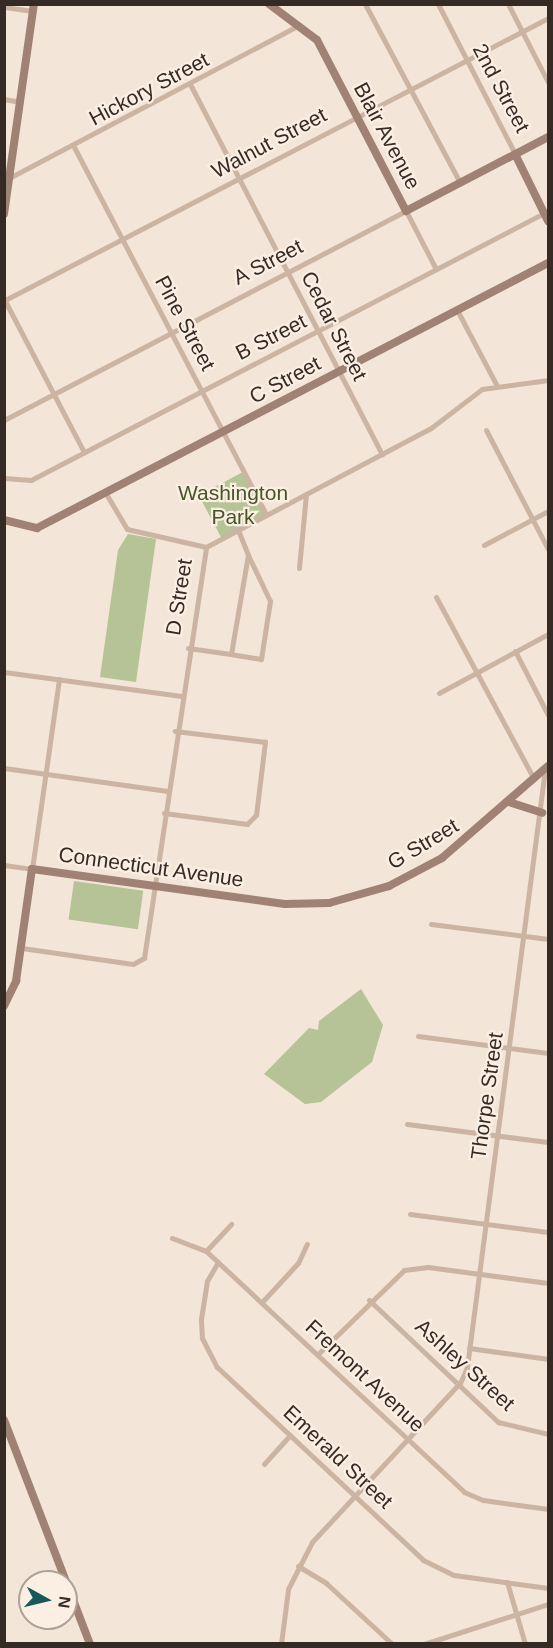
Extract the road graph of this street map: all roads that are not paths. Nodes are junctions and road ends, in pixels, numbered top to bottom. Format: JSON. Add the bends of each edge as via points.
{"nodes":[{"id":1,"x":269,"y":4,"type":"edge"},
{"id":2,"x":365,"y":4,"type":"edge"},
{"id":3,"x":438,"y":4,"type":"edge"},
{"id":4,"x":508,"y":4,"type":"edge"},
{"id":5,"x":4,"y":7,"type":"edge"},
{"id":6,"x":34,"y":8,"type":"edge"},
{"id":7,"x":549,"y":18,"type":"edge"},
{"id":8,"x":300,"y":24,"type":"junction"},
{"id":9,"x":522,"y":31,"type":"junction"},
{"id":10,"x":466,"y":60,"type":"junction"},
{"id":11,"x":549,"y":82,"type":"edge"},
{"id":12,"x":191,"y":86,"type":"junction"},
{"id":13,"x":410,"y":89,"type":"junction"},
{"id":14,"x":4,"y":99,"type":"edge"},
{"id":15,"x":21,"y":102,"type":"junction"},
{"id":16,"x":356,"y":116,"type":"junction"},
{"id":17,"x":549,"y":136,"type":"edge"},
{"id":18,"x":74,"y":147,"type":"junction"},
{"id":19,"x":515,"y":154,"type":"junction"},
{"id":20,"x":9,"y":178,"type":"junction"},
{"id":21,"x":239,"y":178,"type":"junction"},
{"id":22,"x":460,"y":183,"type":"junction"},
{"id":23,"x":6,"y":193,"type":"edge"},
{"id":24,"x":406,"y":211,"type":"junction"},
{"id":25,"x":4,"y":214,"type":"edge"},
{"id":26,"x":547,"y":215,"type":"edge"},
{"id":27,"x":122,"y":239,"type":"junction"},
{"id":28,"x":549,"y":263,"type":"edge"},
{"id":29,"x":436,"y":269,"type":"junction"},
{"id":30,"x":288,"y":272,"type":"junction"},
{"id":31,"x":5,"y":299,"type":"edge"},
{"id":32,"x":457,"y":310,"type":"junction"},
{"id":33,"x":318,"y":331,"type":"junction"},
{"id":34,"x":171,"y":333,"type":"junction"},
{"id":35,"x":339,"y":372,"type":"junction"},
{"id":36,"x":549,"y":380,"type":"edge"},
{"id":37,"x":496,"y":386,"type":"junction"},
{"id":38,"x":201,"y":392,"type":"junction"},
{"id":39,"x":54,"y":394,"type":"junction"},
{"id":40,"x":4,"y":420,"type":"edge"},
{"id":41,"x":486,"y":430,"type":"dead end"},
{"id":42,"x":223,"y":433,"type":"junction"},
{"id":43,"x":84,"y":452,"type":"junction"},
{"id":44,"x":382,"y":454,"type":"junction"},
{"id":45,"x":4,"y":478,"type":"edge"},
{"id":46,"x":105,"y":492,"type":"junction"},
{"id":47,"x":306,"y":494,"type":"junction"},
{"id":48,"x":549,"y":511,"type":"edge"},
{"id":49,"x":266,"y":515,"type":"junction"},
{"id":50,"x":533,"y":519,"type":"junction"},
{"id":51,"x":4,"y":520,"type":"edge"},
{"id":52,"x":238,"y":530,"type":"junction"},
{"id":53,"x":484,"y":545,"type":"dead end"},
{"id":54,"x":206,"y":547,"type":"junction"},
{"id":55,"x":549,"y":549,"type":"edge"},
{"id":56,"x":248,"y":555,"type":"junction"},
{"id":57,"x":299,"y":568,"type":"dead end"},
{"id":58,"x":436,"y":597,"type":"dead end"},
{"id":59,"x":549,"y":634,"type":"edge"},
{"id":60,"x":188,"y":648,"type":"junction"},
{"id":61,"x":515,"y":651,"type":"junction"},
{"id":62,"x":231,"y":654,"type":"junction"},
{"id":63,"x":4,"y":672,"type":"edge"},
{"id":64,"x":477,"y":672,"type":"junction"},
{"id":65,"x":59,"y":679,"type":"junction"},
{"id":66,"x":439,"y":693,"type":"dead end"},
{"id":67,"x":181,"y":696,"type":"junction"},
{"id":68,"x":549,"y":715,"type":"edge"},
{"id":69,"x":175,"y":731,"type":"junction"},
{"id":70,"x":547,"y":767,"type":"edge"},
{"id":71,"x":4,"y":768,"type":"edge"},
{"id":72,"x":46,"y":774,"type":"junction"},
{"id":73,"x":534,"y":779,"type":"junction"},
{"id":74,"x":167,"y":791,"type":"junction"},
{"id":75,"x":509,"y":802,"type":"junction"},
{"id":76,"x":164,"y":813,"type":"junction"},
{"id":77,"x":542,"y":813,"type":"junction"},
{"id":78,"x":4,"y":865,"type":"edge"},
{"id":79,"x":32,"y":869,"type":"junction"},
{"id":80,"x":153,"y":886,"type":"junction"},
{"id":81,"x":292,"y":905,"type":"joint"},
{"id":82,"x":431,"y":924,"type":"dead end"},
{"id":83,"x":525,"y":936,"type":"junction"},
{"id":84,"x":549,"y":939,"type":"edge"},
{"id":85,"x":22,"y":948,"type":"junction"},
{"id":86,"x":4,"y":1006,"type":"edge"},
{"id":87,"x":418,"y":1036,"type":"dead end"},
{"id":88,"x":511,"y":1047,"type":"junction"},
{"id":89,"x":549,"y":1053,"type":"edge"},
{"id":90,"x":407,"y":1124,"type":"dead end"},
{"id":91,"x":499,"y":1136,"type":"junction"},
{"id":92,"x":549,"y":1142,"type":"edge"},
{"id":93,"x":410,"y":1214,"type":"dead end"},
{"id":94,"x":486,"y":1223,"type":"junction"},
{"id":95,"x":231,"y":1224,"type":"dead end"},
{"id":96,"x":549,"y":1232,"type":"edge"},
{"id":97,"x":172,"y":1238,"type":"dead end"},
{"id":98,"x":307,"y":1244,"type":"dead end"},
{"id":99,"x":206,"y":1251,"type":"junction"},
{"id":100,"x":218,"y":1262,"type":"junction"},
{"id":101,"x":479,"y":1274,"type":"junction"},
{"id":102,"x":549,"y":1283,"type":"edge"},
{"id":103,"x":369,"y":1300,"type":"junction"},
{"id":104,"x":262,"y":1302,"type":"junction"},
{"id":105,"x":469,"y":1348,"type":"junction"},
{"id":106,"x":318,"y":1354,"type":"junction"},
{"id":107,"x":549,"y":1359,"type":"edge"},
{"id":108,"x":460,"y":1383,"type":"junction"},
{"id":109,"x":4,"y":1420,"type":"edge"},
{"id":110,"x":549,"y":1434,"type":"edge"},
{"id":111,"x":290,"y":1435,"type":"junction"},
{"id":112,"x":408,"y":1439,"type":"junction"},
{"id":113,"x":264,"y":1464,"type":"dead end"},
{"id":114,"x":355,"y":1495,"type":"junction"},
{"id":115,"x":549,"y":1509,"type":"edge"},
{"id":116,"x":298,"y":1566,"type":"junction"},
{"id":117,"x":507,"y":1582,"type":"junction"},
{"id":118,"x":549,"y":1588,"type":"edge"},
{"id":119,"x":549,"y":1604,"type":"edge"},
{"id":120,"x":516,"y":1614,"type":"junction"},
{"id":121,"x":90,"y":1644,"type":"edge"},
{"id":122,"x":281,"y":1644,"type":"edge"},
{"id":123,"x":392,"y":1644,"type":"edge"},
{"id":124,"x":424,"y":1644,"type":"edge"},
{"id":125,"x":525,"y":1644,"type":"edge"}],
"edges":[{"from":1,"to":8,"type":"street","name":"Blair Avenue"},
{"from":2,"to":13,"type":"street"},
{"from":3,"to":10,"type":"street","name":"2nd Street"},
{"from":4,"to":9,"type":"street"},
{"from":5,"to":6,"type":"street"},
{"from":6,"to":15,"type":"street"},
{"from":7,"to":9,"type":"street","name":"Walnut Street"},
{"from":8,"to":12,"type":"street","name":"Hickory Street"},
{"from":8,"to":16,"type":"street","name":"Blair Avenue","via":[[317,40]]},
{"from":9,"to":10,"type":"street","name":"Walnut Street"},
{"from":9,"to":11,"type":"street"},
{"from":10,"to":13,"type":"street","name":"Walnut Street"},
{"from":10,"to":19,"type":"street","name":"2nd Street"},
{"from":12,"to":18,"type":"street","name":"Hickory Street"},
{"from":12,"to":21,"type":"street","name":"Cedar Street"},
{"from":13,"to":16,"type":"street","name":"Walnut Street"},
{"from":13,"to":22,"type":"street"},
{"from":14,"to":15,"type":"street"},
{"from":15,"to":20,"type":"street"},
{"from":16,"to":21,"type":"street","name":"Walnut Street"},
{"from":16,"to":24,"type":"street","name":"Blair Avenue"},
{"from":17,"to":19,"type":"street","name":"A Street"},
{"from":18,"to":20,"type":"street","name":"Hickory Street"},
{"from":18,"to":27,"type":"street","name":"Pine Street"},
{"from":19,"to":22,"type":"street","name":"A Street"},
{"from":19,"to":26,"type":"street","name":"2nd Street"},
{"from":20,"to":23,"type":"street"},
{"from":21,"to":27,"type":"street","name":"Walnut Street"},
{"from":21,"to":30,"type":"street","name":"Cedar Street"},
{"from":22,"to":24,"type":"street","name":"A Street"},
{"from":23,"to":25,"type":"street"},
{"from":24,"to":29,"type":"street","name":"Blair Avenue"},
{"from":24,"to":30,"type":"street","name":"A Street"},
{"from":26,"to":29,"type":"street","name":"B Street"},
{"from":27,"to":31,"type":"street","name":"Walnut Street"},
{"from":27,"to":34,"type":"street","name":"Pine Street"},
{"from":28,"to":32,"type":"street","name":"C Street"},
{"from":29,"to":33,"type":"street","name":"B Street"},
{"from":30,"to":33,"type":"street","name":"Cedar Street"},
{"from":30,"to":34,"type":"street","name":"A Street"},
{"from":31,"to":39,"type":"street"},
{"from":32,"to":35,"type":"street","name":"C Street"},
{"from":32,"to":37,"type":"street"},
{"from":33,"to":35,"type":"street","name":"Cedar Street"},
{"from":33,"to":38,"type":"street","name":"B Street"},
{"from":34,"to":38,"type":"street","name":"Pine Street"},
{"from":34,"to":39,"type":"street","name":"A Street"},
{"from":35,"to":42,"type":"street","name":"C Street"},
{"from":35,"to":44,"type":"street","name":"Cedar Street"},
{"from":36,"to":37,"type":"street","name":"D Street"},
{"from":37,"to":44,"type":"street","name":"D Street","via":[[467,398],[431,428]]},
{"from":38,"to":42,"type":"street","name":"Pine Street"},
{"from":38,"to":43,"type":"street","name":"B Street"},
{"from":39,"to":40,"type":"street","name":"A Street"},
{"from":39,"to":43,"type":"street"},
{"from":41,"to":50,"type":"street"},
{"from":42,"to":46,"type":"street","name":"C Street"},
{"from":42,"to":49,"type":"street","name":"Pine Street"},
{"from":43,"to":45,"type":"street","name":"B Street","via":[[31,480]]},
{"from":44,"to":47,"type":"street","name":"D Street"},
{"from":46,"to":51,"type":"street","name":"C Street","via":[[37,528]]},
{"from":46,"to":54,"type":"street","via":[[127,529]]},
{"from":47,"to":49,"type":"street","name":"D Street"},
{"from":47,"to":57,"type":"street"},
{"from":48,"to":50,"type":"street"},
{"from":49,"to":52,"type":"street","name":"D Street"},
{"from":50,"to":53,"type":"street"},
{"from":50,"to":55,"type":"street"},
{"from":52,"to":54,"type":"street","name":"D Street"},
{"from":52,"to":56,"type":"street"},
{"from":54,"to":60,"type":"street","name":"D Street"},
{"from":56,"to":62,"type":"street"},
{"from":56,"to":62,"type":"street","via":[[270,601],[261,659]]},
{"from":58,"to":64,"type":"street"},
{"from":59,"to":61,"type":"street"},
{"from":60,"to":62,"type":"street"},
{"from":60,"to":67,"type":"street","name":"D Street"},
{"from":61,"to":64,"type":"street"},
{"from":61,"to":68,"type":"street"},
{"from":63,"to":65,"type":"street"},
{"from":64,"to":66,"type":"street"},
{"from":64,"to":73,"type":"street"},
{"from":65,"to":67,"type":"street"},
{"from":65,"to":72,"type":"street"},
{"from":67,"to":69,"type":"street","name":"D Street"},
{"from":69,"to":74,"type":"street","name":"D Street"},
{"from":69,"to":76,"type":"street","via":[[265,742],[253,821]]},
{"from":70,"to":73,"type":"street","name":"G Street"},
{"from":70,"to":77,"type":"street","name":"Thorpe Street"},
{"from":71,"to":72,"type":"street"},
{"from":72,"to":74,"type":"street"},
{"from":72,"to":79,"type":"street"},
{"from":73,"to":75,"type":"street","name":"G Street"},
{"from":74,"to":76,"type":"street","name":"D Street"},
{"from":75,"to":77,"type":"street"},
{"from":75,"to":81,"type":"street","name":"G Street","via":[[469,839],[409,876],[329,903]]},
{"from":76,"to":80,"type":"street","name":"D Street"},
{"from":77,"to":83,"type":"street","name":"Thorpe Street"},
{"from":78,"to":79,"type":"street","name":"Connecticut Avenue"},
{"from":79,"to":80,"type":"street","name":"Connecticut Avenue"},
{"from":79,"to":85,"type":"street"},
{"from":80,"to":81,"type":"street","name":"Connecticut Avenue"},
{"from":80,"to":85,"type":"street","name":"D Street","via":[[139,962]]},
{"from":82,"to":83,"type":"street"},
{"from":83,"to":84,"type":"street"},
{"from":83,"to":88,"type":"street","name":"Thorpe Street"},
{"from":85,"to":86,"type":"street"},
{"from":87,"to":88,"type":"street"},
{"from":88,"to":89,"type":"street"},
{"from":88,"to":91,"type":"street","name":"Thorpe Street"},
{"from":90,"to":91,"type":"street"},
{"from":91,"to":92,"type":"street"},
{"from":91,"to":94,"type":"street","name":"Thorpe Street"},
{"from":93,"to":94,"type":"street"},
{"from":94,"to":96,"type":"street"},
{"from":94,"to":101,"type":"street","name":"Thorpe Street"},
{"from":95,"to":99,"type":"street"},
{"from":97,"to":99,"type":"street","name":"Fremont Avenue"},
{"from":98,"to":104,"type":"street","via":[[298,1263]]},
{"from":99,"to":100,"type":"street","name":"Fremont Avenue"},
{"from":100,"to":104,"type":"street","name":"Fremont Avenue"},
{"from":100,"to":111,"type":"street","name":"Emerald Street","via":[[207,1281],[201,1320],[207,1353]]},
{"from":101,"to":102,"type":"street"},
{"from":101,"to":103,"type":"street","via":[[415,1267],[392,1276]]},
{"from":101,"to":105,"type":"street","name":"Thorpe Street"},
{"from":103,"to":106,"type":"street"},
{"from":103,"to":108,"type":"street","name":"Ashley Street"},
{"from":104,"to":106,"type":"street","name":"Fremont Avenue"},
{"from":105,"to":107,"type":"street"},
{"from":105,"to":108,"type":"street","name":"Thorpe Street"},
{"from":106,"to":112,"type":"street","name":"Fremont Avenue"},
{"from":108,"to":110,"type":"street","name":"Ashley Street","via":[[498,1422]]},
{"from":108,"to":112,"type":"street"},
{"from":109,"to":121,"type":"street"},
{"from":111,"to":113,"type":"street"},
{"from":111,"to":114,"type":"street","name":"Emerald Street"},
{"from":112,"to":114,"type":"street"},
{"from":112,"to":115,"type":"street","name":"Fremont Avenue","via":[[474,1497]]},
{"from":114,"to":116,"type":"street"},
{"from":114,"to":117,"type":"street","name":"Emerald Street","via":[[438,1569]]},
{"from":116,"to":122,"type":"street","via":[[283,1605]]},
{"from":116,"to":123,"type":"street","via":[[326,1583]]},
{"from":117,"to":118,"type":"street","name":"Emerald Street"},
{"from":117,"to":120,"type":"street"},
{"from":119,"to":120,"type":"street"},
{"from":120,"to":124,"type":"street"},
{"from":120,"to":125,"type":"street"}]}
